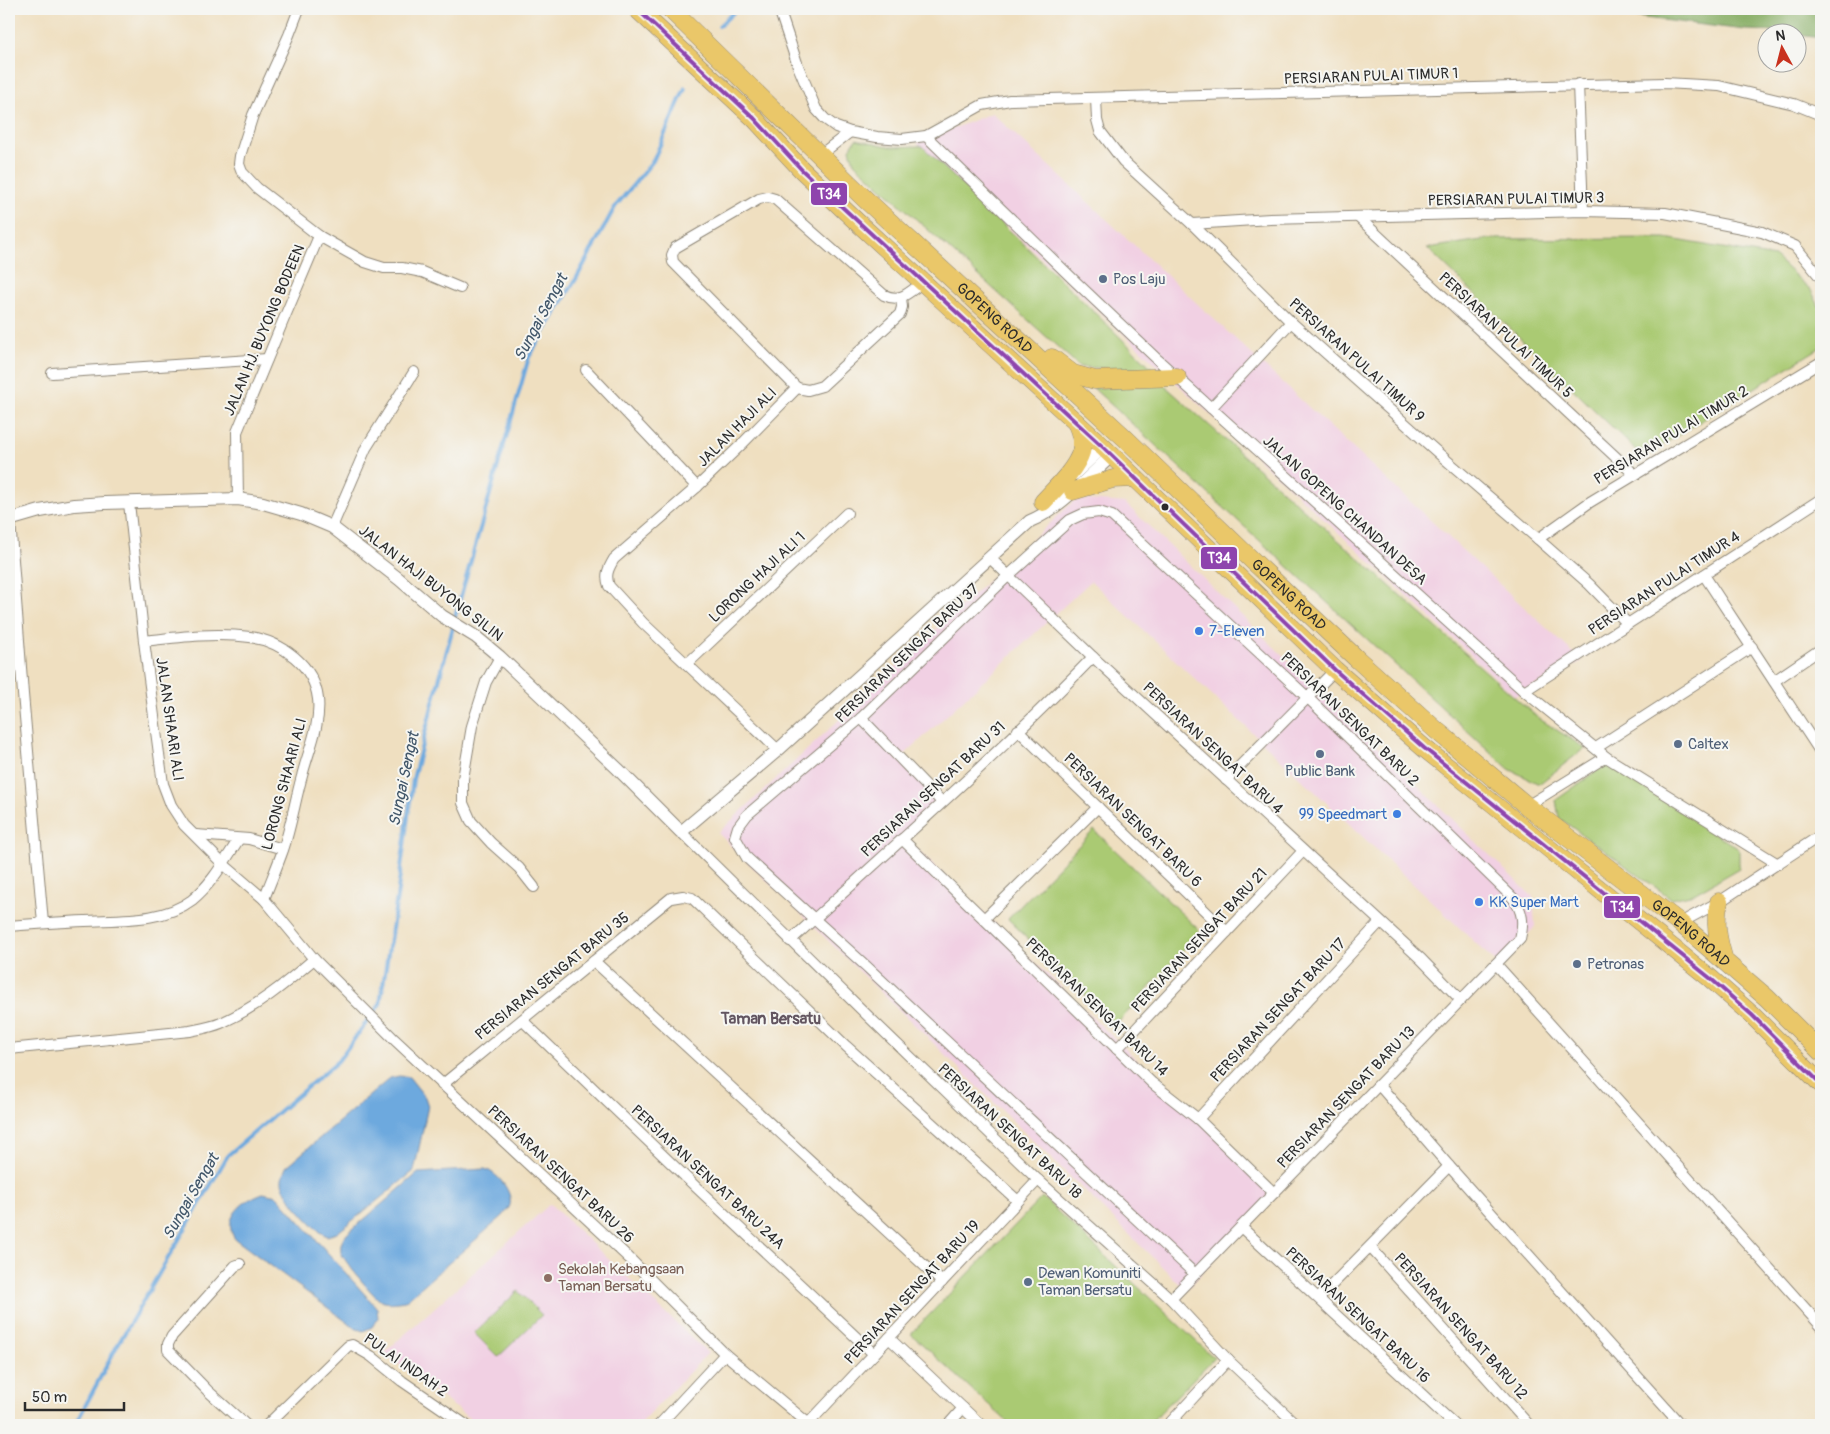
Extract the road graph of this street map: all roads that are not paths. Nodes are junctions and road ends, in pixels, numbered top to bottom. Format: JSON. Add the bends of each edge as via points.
{"nodes":[{"id":1,"x":299,"y":9,"type":"edge"},
{"id":2,"x":637,"y":9,"type":"edge"},
{"id":3,"x":670,"y":9,"type":"edge"},
{"id":4,"x":779,"y":9,"type":"edge"},
{"id":5,"x":1578,"y":84,"type":"junction"},
{"id":6,"x":1096,"y":98,"type":"junction"},
{"id":7,"x":1821,"y":115,"type":"edge"},
{"id":8,"x":754,"y":118,"type":"junction"},
{"id":9,"x":850,"y":132,"type":"junction"},
{"id":10,"x":926,"y":136,"type":"junction"},
{"id":11,"x":820,"y":155,"type":"junction"},
{"id":12,"x":1583,"y":211,"type":"junction"},
{"id":13,"x":1358,"y":217,"type":"junction"},
{"id":14,"x":856,"y":221,"type":"junction"},
{"id":15,"x":1192,"y":224,"type":"junction"},
{"id":16,"x":319,"y":236,"type":"junction"},
{"id":17,"x":1821,"y":278,"type":"edge"},
{"id":18,"x":923,"y":282,"type":"junction"},
{"id":19,"x":460,"y":288,"type":"dead end"},
{"id":20,"x":901,"y":297,"type":"junction"},
{"id":21,"x":1291,"y":322,"type":"junction"},
{"id":22,"x":1019,"y":340,"type":"junction"},
{"id":23,"x":267,"y":359,"type":"junction"},
{"id":24,"x":1821,"y":362,"type":"edge"},
{"id":25,"x":586,"y":370,"type":"dead end"},
{"id":26,"x":414,"y":372,"type":"dead end"},
{"id":27,"x":52,"y":373,"type":"dead end"},
{"id":28,"x":1177,"y":377,"type":"junction"},
{"id":29,"x":797,"y":388,"type":"junction"},
{"id":30,"x":1211,"y":408,"type":"junction"},
{"id":31,"x":1076,"y":422,"type":"junction"},
{"id":32,"x":1110,"y":449,"type":"junction"},
{"id":33,"x":1634,"y":474,"type":"junction"},
{"id":34,"x":1135,"y":478,"type":"junction"},
{"id":35,"x":697,"y":487,"type":"junction"},
{"id":36,"x":1073,"y":491,"type":"junction"},
{"id":37,"x":238,"y":499,"type":"junction"},
{"id":38,"x":1821,"y":499,"type":"edge"},
{"id":39,"x":1043,"y":502,"type":"junction"},
{"id":40,"x":129,"y":503,"type":"junction"},
{"id":41,"x":847,"y":513,"type":"dead end"},
{"id":42,"x":1112,"y":516,"type":"joint"},
{"id":43,"x":10,"y":520,"type":"edge"},
{"id":44,"x":1030,"y":521,"type":"junction"},
{"id":45,"x":332,"y":527,"type":"junction"},
{"id":46,"x":1538,"y":539,"type":"junction"},
{"id":47,"x":990,"y":558,"type":"junction"},
{"id":48,"x":1253,"y":561,"type":"junction"},
{"id":49,"x":1009,"y":575,"type":"junction"},
{"id":50,"x":1704,"y":575,"type":"junction"},
{"id":51,"x":1628,"y":624,"type":"junction"},
{"id":52,"x":144,"y":641,"type":"junction"},
{"id":53,"x":1752,"y":647,"type":"junction"},
{"id":54,"x":1821,"y":650,"type":"edge"},
{"id":55,"x":500,"y":657,"type":"junction"},
{"id":56,"x":1092,"y":657,"type":"junction"},
{"id":57,"x":687,"y":664,"type":"junction"},
{"id":58,"x":1335,"y":670,"type":"junction"},
{"id":59,"x":1774,"y":681,"type":"junction"},
{"id":60,"x":1524,"y":691,"type":"junction"},
{"id":61,"x":1308,"y":698,"type":"junction"},
{"id":62,"x":861,"y":718,"type":"junction"},
{"id":63,"x":1018,"y":730,"type":"junction"},
{"id":64,"x":1596,"y":748,"type":"junction"},
{"id":65,"x":778,"y":750,"type":"junction"},
{"id":66,"x":1821,"y":753,"type":"edge"},
{"id":67,"x":1606,"y":757,"type":"junction"},
{"id":68,"x":1226,"y":780,"type":"junction"},
{"id":69,"x":942,"y":802,"type":"junction"},
{"id":70,"x":1527,"y":806,"type":"junction"},
{"id":71,"x":1098,"y":807,"type":"junction"},
{"id":72,"x":681,"y":832,"type":"junction"},
{"id":73,"x":196,"y":835,"type":"junction"},
{"id":74,"x":1821,"y":835,"type":"edge"},
{"id":75,"x":239,"y":839,"type":"junction"},
{"id":76,"x":902,"y":839,"type":"junction"},
{"id":77,"x":283,"y":849,"type":"junction"},
{"id":78,"x":1303,"y":851,"type":"junction"},
{"id":79,"x":222,"y":863,"type":"junction"},
{"id":80,"x":1778,"y":864,"type":"junction"},
{"id":81,"x":534,"y":888,"type":"dead end"},
{"id":82,"x":264,"y":900,"type":"junction"},
{"id":83,"x":1719,"y":902,"type":"junction"},
{"id":84,"x":1520,"y":907,"type":"joint"},
{"id":85,"x":815,"y":918,"type":"junction"},
{"id":86,"x":984,"y":919,"type":"junction"},
{"id":87,"x":1380,"y":922,"type":"junction"},
{"id":88,"x":43,"y":923,"type":"junction"},
{"id":89,"x":1680,"y":923,"type":"junction"},
{"id":90,"x":9,"y":926,"type":"edge"},
{"id":91,"x":1646,"y":926,"type":"junction"},
{"id":92,"x":1227,"y":932,"type":"junction"},
{"id":93,"x":790,"y":941,"type":"junction"},
{"id":94,"x":1682,"y":955,"type":"junction"},
{"id":95,"x":314,"y":958,"type":"junction"},
{"id":96,"x":594,"y":961,"type":"junction"},
{"id":97,"x":1725,"y":961,"type":"junction"},
{"id":98,"x":1496,"y":964,"type":"junction"},
{"id":99,"x":1461,"y":1000,"type":"junction"},
{"id":100,"x":522,"y":1020,"type":"junction"},
{"id":101,"x":9,"y":1049,"type":"edge"},
{"id":102,"x":1117,"y":1049,"type":"junction"},
{"id":103,"x":1821,"y":1052,"type":"edge"},
{"id":104,"x":1821,"y":1084,"type":"edge"},
{"id":105,"x":442,"y":1085,"type":"junction"},
{"id":106,"x":1378,"y":1085,"type":"junction"},
{"id":107,"x":1198,"y":1119,"type":"junction"},
{"id":108,"x":1449,"y":1166,"type":"junction"},
{"id":109,"x":1038,"y":1180,"type":"junction"},
{"id":110,"x":1274,"y":1193,"type":"junction"},
{"id":111,"x":1018,"y":1201,"type":"junction"},
{"id":112,"x":1241,"y":1227,"type":"junction"},
{"id":113,"x":1370,"y":1247,"type":"junction"},
{"id":114,"x":240,"y":1264,"type":"dead end"},
{"id":115,"x":1195,"y":1274,"type":"junction"},
{"id":116,"x":942,"y":1282,"type":"junction"},
{"id":117,"x":1318,"y":1298,"type":"junction"},
{"id":118,"x":1170,"y":1299,"type":"junction"},
{"id":119,"x":1821,"y":1326,"type":"edge"},
{"id":120,"x":889,"y":1338,"type":"junction"},
{"id":121,"x":725,"y":1354,"type":"junction"},
{"id":122,"x":874,"y":1354,"type":"junction"},
{"id":123,"x":1228,"y":1360,"type":"junction"},
{"id":124,"x":963,"y":1408,"type":"junction"},
{"id":125,"x":462,"y":1424,"type":"edge"},
{"id":126,"x":808,"y":1424,"type":"edge"},
{"id":127,"x":246,"y":1425,"type":"edge"},
{"id":128,"x":267,"y":1425,"type":"edge"},
{"id":129,"x":659,"y":1425,"type":"edge"},
{"id":130,"x":948,"y":1425,"type":"edge"},
{"id":131,"x":981,"y":1425,"type":"edge"},
{"id":132,"x":1168,"y":1425,"type":"edge"},
{"id":133,"x":1297,"y":1425,"type":"edge"},
{"id":134,"x":1455,"y":1425,"type":"edge"},
{"id":135,"x":1529,"y":1425,"type":"edge"},
{"id":136,"x":1681,"y":1425,"type":"edge"}],
"edges":[{"from":1,"to":16,"type":"street","via":[[253,115],[239,164],[257,188]]},
{"from":2,"to":8,"type":"highway","name":"GOPENG ROAD"},
{"from":3,"to":11,"type":"highway","name":"GOPENG ROAD"},
{"from":4,"to":9,"type":"street","via":[[816,109],[836,127]]},
{"from":5,"to":6,"type":"street","name":"PERSIARAN PULAI TIMUR 1"},
{"from":5,"to":7,"type":"street","name":"PERSIARAN PULAI TIMUR 1","via":[[1719,86],[1794,104]]},
{"from":5,"to":12,"type":"street"},
{"from":6,"to":10,"type":"street","name":"PERSIARAN PULAI TIMUR 1","via":[[1010,100],[982,105]]},
{"from":6,"to":15,"type":"street","name":"PERSIARAN PULAI TIMUR 9","via":[[1098,125],[1108,144]]},
{"from":8,"to":11,"type":"highway","via":[[763,120],[788,142]]},
{"from":8,"to":14,"type":"highway","name":"GOPENG ROAD"},
{"from":9,"to":10,"type":"street","via":[[902,139]]},
{"from":9,"to":11,"type":"street"},
{"from":10,"to":28,"type":"street","name":"JALAN GOPENG CHANDAN DESA","via":[[1076,284]]},
{"from":11,"to":14,"type":"highway","via":[[821,176],[852,209]]},
{"from":11,"to":22,"type":"highway","name":"GOPENG ROAD"},
{"from":12,"to":13,"type":"street","name":"PERSIARAN PULAI TIMUR 3"},
{"from":12,"to":17,"type":"street","name":"PERSIARAN PULAI TIMUR 3","via":[[1665,213],[1762,232],[1795,246]]},
{"from":13,"to":15,"type":"street","name":"PERSIARAN PULAI TIMUR 3"},
{"from":13,"to":33,"type":"street","name":"PERSIARAN PULAI TIMUR 5"},
{"from":14,"to":18,"type":"highway","name":"GOPENG ROAD"},
{"from":15,"to":21,"type":"street","name":"PERSIARAN PULAI TIMUR 9"},
{"from":16,"to":19,"type":"street","name":"JALAN HJ. BUYONG BODEEN","via":[[365,262],[384,268],[422,272]]},
{"from":16,"to":23,"type":"street","name":"JALAN HJ. BUYONG BODEEN"},
{"from":18,"to":20,"type":"street"},
{"from":18,"to":31,"type":"highway","name":"GOPENG ROAD"},
{"from":20,"to":29,"type":"street","via":[[900,314],[822,386],[808,390]]},
{"from":20,"to":29,"type":"street","name":"JALAN HAJI ALI","via":[[893,299],[884,295],[775,199],[768,197],[759,199],[675,248],[673,262]]},
{"from":21,"to":30,"type":"street"},
{"from":21,"to":46,"type":"street","name":"PERSIARAN PULAI TIMUR 9"},
{"from":22,"to":28,"type":"highway","via":[[1084,378]]},
{"from":22,"to":32,"type":"highway","via":[[1041,373],[1100,427]]},
{"from":22,"to":48,"type":"highway","name":"GOPENG ROAD"},
{"from":23,"to":27,"type":"street"},
{"from":23,"to":37,"type":"street","name":"JALAN HJ. BUYONG BODEEN","via":[[237,432]]},
{"from":24,"to":33,"type":"street","name":"PERSIARAN PULAI TIMUR 2"},
{"from":25,"to":35,"type":"street"},
{"from":26,"to":45,"type":"street","via":[[366,448]]},
{"from":28,"to":30,"type":"street","name":"JALAN GOPENG CHANDAN DESA"},
{"from":29,"to":35,"type":"street","name":"JALAN HAJI ALI"},
{"from":30,"to":60,"type":"street","name":"JALAN GOPENG CHANDAN DESA"},
{"from":31,"to":32,"type":"highway","name":"GOPENG ROAD"},
{"from":31,"to":39,"type":"highway","via":[[1082,435],[1081,452]]},
{"from":32,"to":34,"type":"highway","name":"GOPENG ROAD"},
{"from":32,"to":36,"type":"street"},
{"from":32,"to":39,"type":"street"},
{"from":32,"to":48,"type":"highway","via":[[1132,459],[1216,535]]},
{"from":33,"to":46,"type":"street","name":"PERSIARAN PULAI TIMUR 2"},
{"from":34,"to":36,"type":"highway","via":[[1113,478]]},
{"from":34,"to":58,"type":"highway","name":"GOPENG ROAD"},
{"from":35,"to":57,"type":"street","name":"JALAN HAJI ALI","via":[[614,559],[606,579],[643,623]]},
{"from":36,"to":44,"type":"street","via":[[1041,517]]},
{"from":37,"to":40,"type":"street","name":"JALAN HAJI BUYONG SILIN"},
{"from":37,"to":45,"type":"street","name":"JALAN HAJI BUYONG SILIN","via":[[301,514]]},
{"from":38,"to":50,"type":"street","name":"PERSIARAN PULAI TIMUR 4"},
{"from":39,"to":44,"type":"street","via":[[1034,510]]},
{"from":40,"to":43,"type":"street","name":"JALAN HAJI BUYONG SILIN","via":[[74,505]]},
{"from":40,"to":52,"type":"street","name":"JALAN SHAARI ALI"},
{"from":41,"to":57,"type":"street","name":"LORONG HAJI ALI 1"},
{"from":42,"to":49,"type":"street","name":"PERSIARAN SENGAT BARU 37","via":[[1099,512],[1070,520]]},
{"from":42,"to":61,"type":"street","name":"PERSIARAN SENGAT BARU 2"},
{"from":43,"to":88,"type":"street"},
{"from":44,"to":47,"type":"street"},
{"from":45,"to":55,"type":"street","name":"JALAN HAJI BUYONG SILIN","via":[[442,616],[476,636]]},
{"from":46,"to":51,"type":"street","name":"PERSIARAN PULAI TIMUR 9"},
{"from":47,"to":49,"type":"street","name":"PERSIARAN SENGAT BARU 4"},
{"from":47,"to":65,"type":"street"},
{"from":48,"to":70,"type":"highway","name":"GOPENG ROAD","via":[[1436,730]]},
{"from":49,"to":56,"type":"street","name":"PERSIARAN SENGAT BARU 4"},
{"from":49,"to":62,"type":"street","name":"PERSIARAN SENGAT BARU 37"},
{"from":50,"to":51,"type":"street","name":"PERSIARAN PULAI TIMUR 4"},
{"from":50,"to":53,"type":"street"},
{"from":51,"to":60,"type":"street","name":"PERSIARAN PULAI TIMUR 4"},
{"from":52,"to":73,"type":"street","name":"JALAN SHAARI ALI","via":[[163,784],[177,815]]},
{"from":52,"to":77,"type":"street","name":"LORONG SHAARI ALI","via":[[187,636],[250,637],[273,643],[307,669],[318,699],[317,717]]},
{"from":53,"to":59,"type":"street"},
{"from":53,"to":64,"type":"street"},
{"from":54,"to":59,"type":"street"},
{"from":55,"to":72,"type":"street","name":"JALAN HAJI BUYONG SILIN"},
{"from":55,"to":81,"type":"street","via":[[486,682],[472,726],[463,779],[463,803],[472,821]]},
{"from":56,"to":63,"type":"street","name":"PERSIARAN SENGAT BARU 31"},
{"from":56,"to":68,"type":"street","name":"PERSIARAN SENGAT BARU 4"},
{"from":57,"to":65,"type":"street","name":"JALAN HAJI ALI"},
{"from":58,"to":61,"type":"street"},
{"from":58,"to":91,"type":"highway","name":"GOPENG ROAD","via":[[1431,754]]},
{"from":59,"to":66,"type":"street"},
{"from":60,"to":64,"type":"street","name":"JALAN GOPENG CHANDAN DESA"},
{"from":61,"to":68,"type":"street"},
{"from":61,"to":84,"type":"street","name":"PERSIARAN SENGAT BARU 2"},
{"from":62,"to":69,"type":"street"},
{"from":62,"to":85,"type":"street","name":"PERSIARAN SENGAT BARU 37","via":[[747,815],[735,837],[746,858]]},
{"from":63,"to":69,"type":"street","name":"PERSIARAN SENGAT BARU 31"},
{"from":63,"to":71,"type":"street","name":"PERSIARAN SENGAT BARU 6"},
{"from":64,"to":67,"type":"street","name":"JALAN GOPENG CHANDAN DESA"},
{"from":65,"to":72,"type":"street"},
{"from":67,"to":70,"type":"street"},
{"from":67,"to":80,"type":"street","name":"JALAN GOPENG CHANDAN DESA"},
{"from":68,"to":78,"type":"street","name":"PERSIARAN SENGAT BARU 4"},
{"from":69,"to":76,"type":"street","name":"PERSIARAN SENGAT BARU 31"},
{"from":70,"to":89,"type":"highway","name":"GOPENG ROAD"},
{"from":71,"to":86,"type":"street"},
{"from":71,"to":92,"type":"street","name":"PERSIARAN SENGAT BARU 6"},
{"from":72,"to":93,"type":"street","name":"PERSIARAN SENGAT BARU 18"},
{"from":73,"to":75,"type":"street"},
{"from":73,"to":79,"type":"street","name":"JALAN SHAARI ALI"},
{"from":74,"to":80,"type":"street"},
{"from":75,"to":77,"type":"street","via":[[260,841]]},
{"from":75,"to":79,"type":"street"},
{"from":76,"to":85,"type":"street","name":"PERSIARAN SENGAT BARU 31"},
{"from":76,"to":86,"type":"street","name":"PERSIARAN SENGAT BARU 14"},
{"from":77,"to":82,"type":"street","name":"LORONG SHAARI ALI"},
{"from":78,"to":87,"type":"street","name":"PERSIARAN SENGAT BARU 4"},
{"from":78,"to":92,"type":"street","name":"PERSIARAN SENGAT BARU 21"},
{"from":79,"to":82,"type":"street","name":"JALAN SHAARI ALI"},
{"from":79,"to":88,"type":"street","via":[[198,894],[168,912],[145,917]]},
{"from":80,"to":83,"type":"street"},
{"from":82,"to":95,"type":"street","name":"JALAN SHAARI ALI"},
{"from":83,"to":89,"type":"street"},
{"from":83,"to":97,"type":"highway","via":[[1716,928]]},
{"from":84,"to":98,"type":"street","name":"PERSIARAN SENGAT BARU 13","via":[[1523,919],[1520,939]]},
{"from":85,"to":93,"type":"street","name":"PERSIARAN SENGAT BARU 31"},
{"from":85,"to":115,"type":"street"},
{"from":86,"to":102,"type":"street","name":"PERSIARAN SENGAT BARU 14"},
{"from":87,"to":99,"type":"street","name":"PERSIARAN SENGAT BARU 4"},
{"from":87,"to":107,"type":"street","name":"PERSIARAN SENGAT BARU 17"},
{"from":88,"to":90,"type":"street"},
{"from":89,"to":91,"type":"highway"},
{"from":89,"to":94,"type":"highway"},
{"from":89,"to":97,"type":"highway","name":"GOPENG ROAD"},
{"from":91,"to":94,"type":"highway","name":"GOPENG ROAD"},
{"from":92,"to":102,"type":"street","name":"PERSIARAN SENGAT BARU 21"},
{"from":93,"to":109,"type":"street","name":"PERSIARAN SENGAT BARU 18"},
{"from":94,"to":104,"type":"highway","name":"GOPENG ROAD","via":[[1752,1014]]},
{"from":95,"to":101,"type":"street","via":[[275,992],[220,1024],[190,1031]]},
{"from":95,"to":105,"type":"street","name":"PERSIARAN SENGAT BARU 26"},
{"from":96,"to":100,"type":"street","name":"PERSIARAN SENGAT BARU 35"},
{"from":96,"to":111,"type":"street","name":"PERSIARAN SENGAT BARU 35","via":[[671,898],[692,898],[846,1046]]},
{"from":96,"to":116,"type":"street"},
{"from":97,"to":103,"type":"highway","name":"GOPENG ROAD"},
{"from":98,"to":99,"type":"street","name":"PERSIARAN SENGAT BARU 13"},
{"from":98,"to":119,"type":"street"},
{"from":99,"to":106,"type":"street","name":"PERSIARAN SENGAT BARU 13"},
{"from":100,"to":105,"type":"street","name":"PERSIARAN SENGAT BARU 35"},
{"from":100,"to":122,"type":"street","name":"PERSIARAN SENGAT BARU 24A"},
{"from":102,"to":107,"type":"street","name":"PERSIARAN SENGAT BARU 14","via":[[1152,1083]]},
{"from":105,"to":121,"type":"street","name":"PERSIARAN SENGAT BARU 26","via":[[629,1258]]},
{"from":106,"to":108,"type":"street"},
{"from":106,"to":110,"type":"street","name":"PERSIARAN SENGAT BARU 13"},
{"from":107,"to":110,"type":"street","name":"PERSIARAN SENGAT BARU 14"},
{"from":108,"to":113,"type":"street"},
{"from":108,"to":136,"type":"street"},
{"from":109,"to":111,"type":"street","name":"PERSIARAN SENGAT BARU 19"},
{"from":109,"to":118,"type":"street","name":"PERSIARAN SENGAT BARU 18"},
{"from":110,"to":112,"type":"street","name":"PERSIARAN SENGAT BARU 13"},
{"from":111,"to":116,"type":"street","name":"PERSIARAN SENGAT BARU 19"},
{"from":112,"to":115,"type":"street","name":"PERSIARAN SENGAT BARU 13"},
{"from":112,"to":117,"type":"street","name":"PERSIARAN SENGAT BARU 16"},
{"from":113,"to":117,"type":"street"},
{"from":113,"to":135,"type":"street","name":"PERSIARAN SENGAT BARU 12"},
{"from":114,"to":127,"type":"street","via":[[234,1266],[172,1336],[168,1350]]},
{"from":115,"to":118,"type":"street","name":"PERSIARAN SENGAT BARU 13"},
{"from":116,"to":120,"type":"street","name":"PERSIARAN SENGAT BARU 19"},
{"from":117,"to":134,"type":"street","name":"PERSIARAN SENGAT BARU 16"},
{"from":118,"to":123,"type":"street","name":"PERSIARAN SENGAT BARU 18"},
{"from":120,"to":122,"type":"street","name":"PERSIARAN SENGAT BARU 19"},
{"from":120,"to":124,"type":"street"},
{"from":121,"to":126,"type":"street","name":"PERSIARAN SENGAT BARU 26"},
{"from":121,"to":129,"type":"street"},
{"from":122,"to":126,"type":"street","name":"PERSIARAN SENGAT BARU 19"},
{"from":123,"to":132,"type":"street"},
{"from":123,"to":133,"type":"street","name":"PERSIARAN SENGAT BARU 18"},
{"from":124,"to":130,"type":"street"},
{"from":124,"to":131,"type":"street"},
{"from":125,"to":128,"type":"street","name":"PULAI INDAH 2","via":[[352,1345]]}]}
